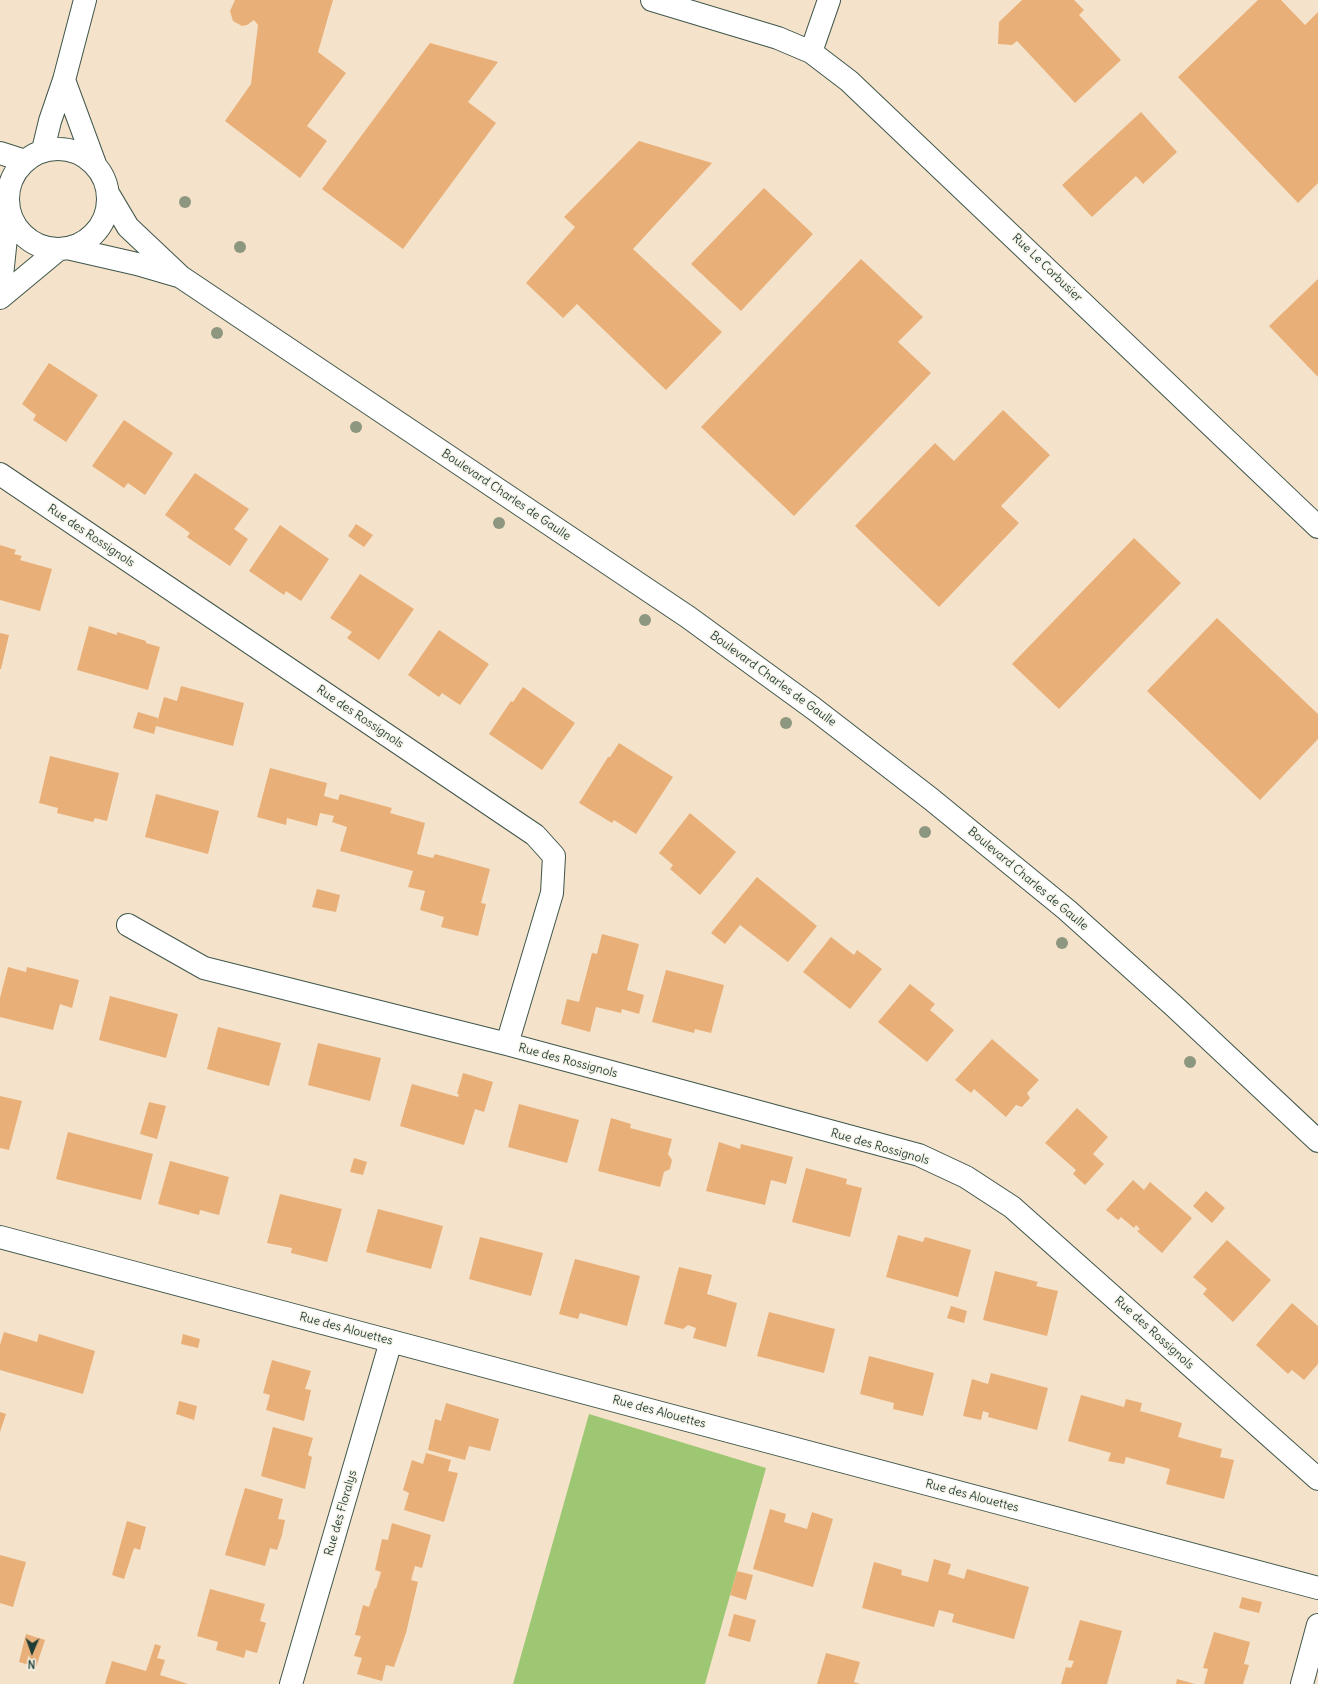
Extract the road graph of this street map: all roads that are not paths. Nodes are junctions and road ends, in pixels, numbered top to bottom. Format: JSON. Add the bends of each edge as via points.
{"nodes":[{"id":1,"x":85,"y":0,"type":"edge"},
{"id":2,"x":652,"y":0,"type":"edge"},
{"id":3,"x":829,"y":0,"type":"edge"},
{"id":4,"x":811,"y":52,"type":"junction"},
{"id":5,"x":64,"y":80,"type":"junction"},
{"id":6,"x":0,"y":153,"type":"edge"},
{"id":7,"x":34,"y":155,"type":"junction"},
{"id":8,"x":95,"y":164,"type":"junction"},
{"id":9,"x":5,"y":180,"type":"edge"},
{"id":10,"x":108,"y":195,"type":"junction"},
{"id":11,"x":9,"y":208,"type":"junction"},
{"id":12,"x":63,"y":249,"type":"junction"},
{"id":13,"x":181,"y":277,"type":"junction"},
{"id":14,"x":0,"y":295,"type":"edge"},
{"id":15,"x":0,"y":298,"type":"edge"},
{"id":16,"x":0,"y":474,"type":"edge"},
{"id":17,"x":1318,"y":527,"type":"edge"},
{"id":18,"x":128,"y":925,"type":"dead end"},
{"id":19,"x":507,"y":1044,"type":"junction"},
{"id":20,"x":1318,"y":1141,"type":"edge"},
{"id":21,"x":0,"y":1237,"type":"edge"},
{"id":22,"x":391,"y":1341,"type":"junction"},
{"id":23,"x":1318,"y":1479,"type":"edge"},
{"id":24,"x":1318,"y":1588,"type":"edge"},
{"id":25,"x":1318,"y":1625,"type":"edge"},
{"id":26,"x":291,"y":1684,"type":"edge"},
{"id":27,"x":1302,"y":1684,"type":"edge"}],
"edges":[{"from":1,"to":5,"type":"street"},
{"from":2,"to":4,"type":"street","name":"Rue Le Corbusier","via":[[778,38]]},
{"from":3,"to":4,"type":"street"},
{"from":4,"to":17,"type":"street","name":"Rue Le Corbusier","via":[[849,81]]},
{"from":5,"to":7,"type":"street","via":[[50,121]]},
{"from":5,"to":8,"type":"street"},
{"from":6,"to":7,"type":"street"},
{"from":7,"to":8,"type":"street","via":[[65,149],[80,153]]},
{"from":7,"to":9,"type":"street"},
{"from":8,"to":10,"type":"street","via":[[107,184]]},
{"from":9,"to":11,"type":"street"},
{"from":10,"to":12,"type":"street","via":[[108,210],[102,224],[93,235],[81,244]]},
{"from":10,"to":13,"type":"street","name":"Boulevard Charles de Gaulle","via":[[128,227]]},
{"from":11,"to":12,"type":"street","via":[[13,222],[32,242],[45,248]]},
{"from":11,"to":14,"type":"street"},
{"from":12,"to":13,"type":"street","name":"Boulevard Charles de Gaulle","via":[[137,264]]},
{"from":12,"to":15,"type":"street"},
{"from":13,"to":20,"type":"street","name":"Boulevard Charles de Gaulle","via":[[688,617],[813,708],[932,799],[1067,910]]},
{"from":16,"to":19,"type":"street","name":"Rue des Rossignols","via":[[535,835],[554,856],[552,893]]},
{"from":18,"to":19,"type":"street","name":"Rue des Rossignols","via":[[204,968]]},
{"from":19,"to":23,"type":"street","name":"Rue des Rossignols","via":[[919,1155],[966,1177],[1012,1208]]},
{"from":21,"to":22,"type":"street","name":"Rue des Alouettes"},
{"from":22,"to":24,"type":"street","name":"Rue des Alouettes"},
{"from":22,"to":26,"type":"street","name":"Rue des Floralys"},
{"from":25,"to":27,"type":"street"}]}
